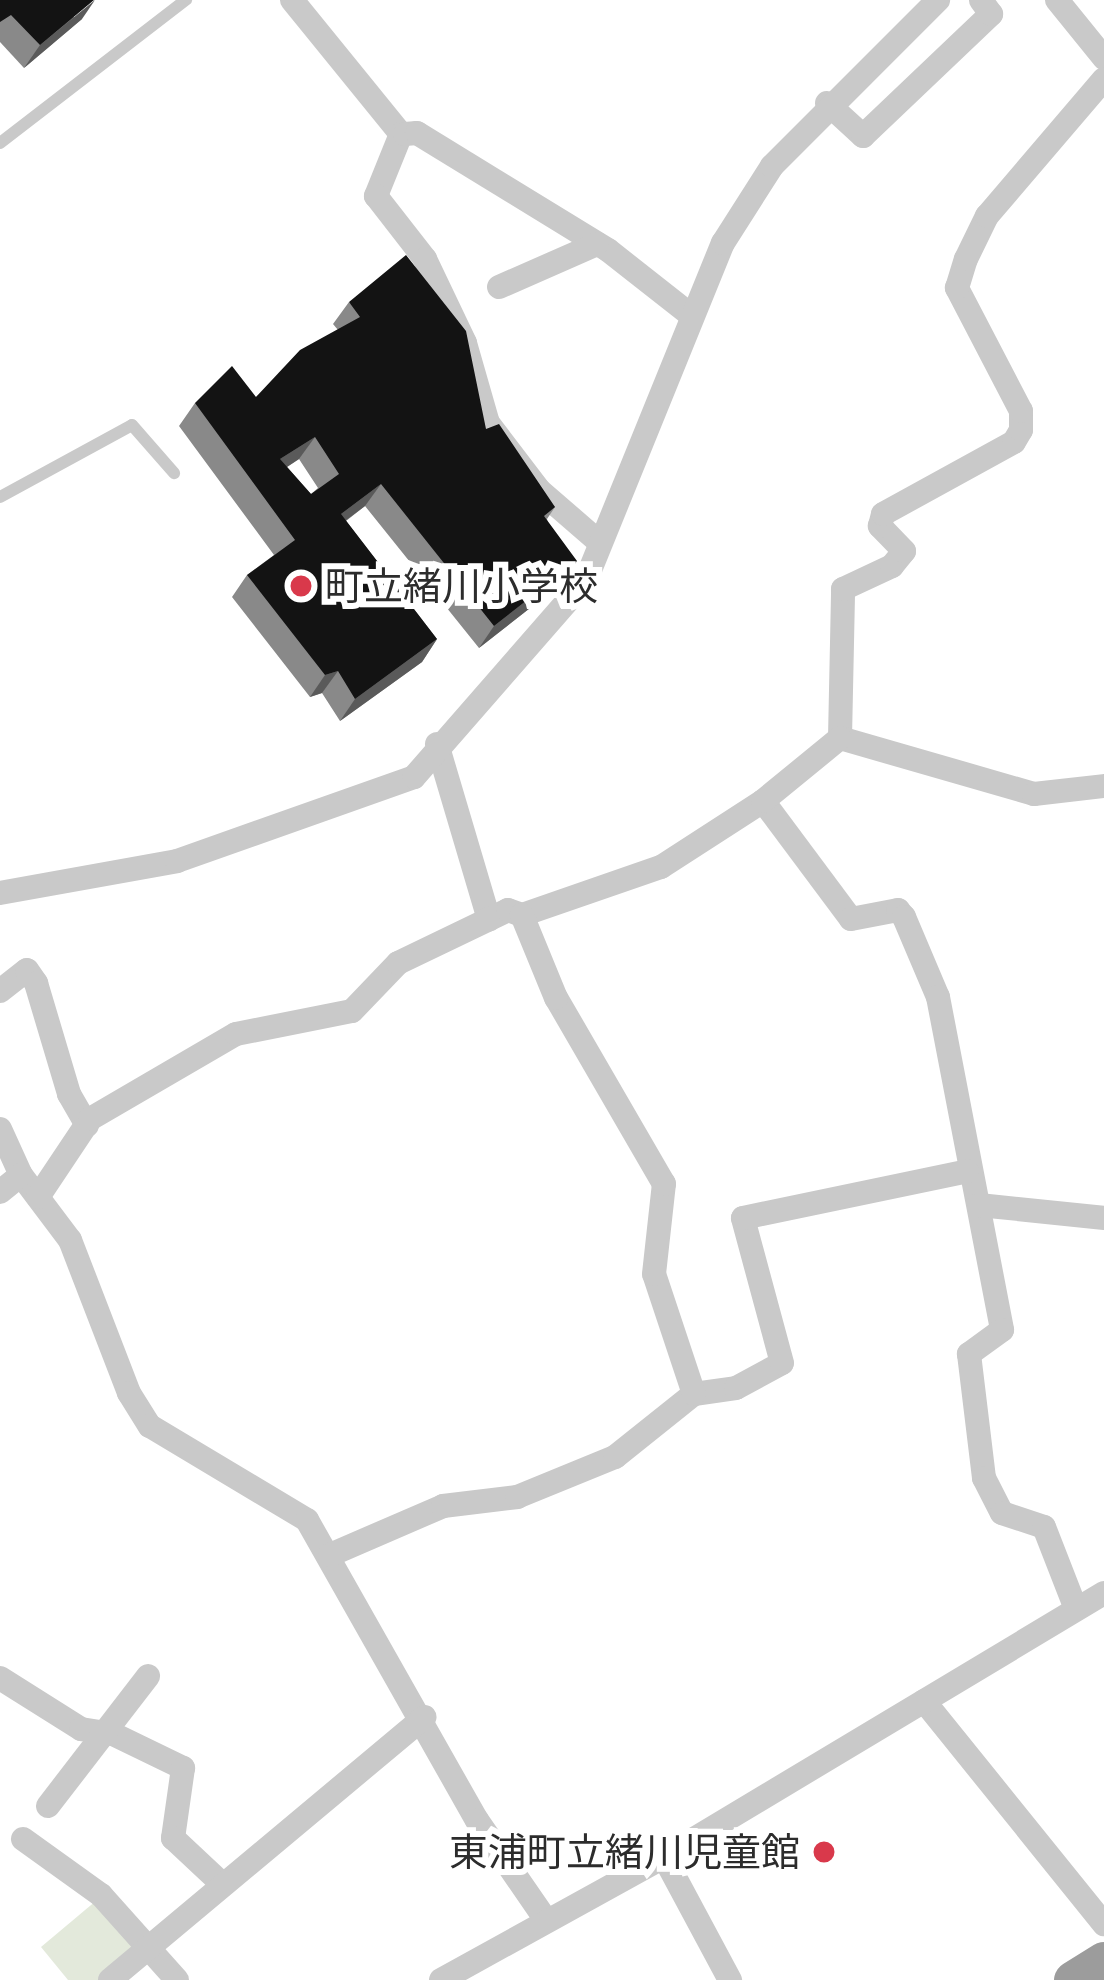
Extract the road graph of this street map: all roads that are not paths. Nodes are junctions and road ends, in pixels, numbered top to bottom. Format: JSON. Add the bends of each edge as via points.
{"nodes":[{"id":1,"x":186,"y":0,"type":"edge"},
{"id":2,"x":292,"y":0,"type":"edge"},
{"id":3,"x":938,"y":0,"type":"edge"},
{"id":4,"x":981,"y":0,"type":"edge"},
{"id":5,"x":1057,"y":0,"type":"edge"},
{"id":6,"x":1104,"y":58,"type":"edge"},
{"id":7,"x":1104,"y":79,"type":"edge"},
{"id":8,"x":827,"y":103,"type":"junction"},
{"id":9,"x":405,"y":134,"type":"dead end"},
{"id":10,"x":0,"y":143,"type":"edge"},
{"id":11,"x":597,"y":244,"type":"junction"},
{"id":12,"x":499,"y":286,"type":"dead end"},
{"id":13,"x":692,"y":316,"type":"junction"},
{"id":14,"x":174,"y":473,"type":"dead end"},
{"id":15,"x":0,"y":496,"type":"edge"},
{"id":16,"x":599,"y":542,"type":"junction"},
{"id":17,"x":840,"y":738,"type":"junction"},
{"id":18,"x":436,"y":744,"type":"junction"},
{"id":19,"x":1104,"y":786,"type":"edge"},
{"id":20,"x":763,"y":801,"type":"junction"},
{"id":21,"x":0,"y":892,"type":"edge"},
{"id":22,"x":522,"y":915,"type":"junction"},
{"id":23,"x":489,"y":919,"type":"junction"},
{"id":24,"x":0,"y":991,"type":"edge"},
{"id":25,"x":87,"y":1125,"type":"junction"},
{"id":26,"x":0,"y":1129,"type":"edge"},
{"id":27,"x":967,"y":1171,"type":"junction"},
{"id":28,"x":21,"y":1175,"type":"junction"},
{"id":29,"x":0,"y":1192,"type":"edge"},
{"id":30,"x":38,"y":1197,"type":"junction"},
{"id":31,"x":979,"y":1204,"type":"junction"},
{"id":32,"x":1104,"y":1218,"type":"edge"},
{"id":33,"x":694,"y":1394,"type":"junction"},
{"id":34,"x":330,"y":1555,"type":"junction"},
{"id":35,"x":1104,"y":1593,"type":"edge"},
{"id":36,"x":1076,"y":1609,"type":"junction"},
{"id":37,"x":148,"y":1676,"type":"dead end"},
{"id":38,"x":0,"y":1678,"type":"edge"},
{"id":39,"x":924,"y":1700,"type":"junction"},
{"id":40,"x":424,"y":1717,"type":"junction"},
{"id":41,"x":105,"y":1733,"type":"junction"},
{"id":42,"x":48,"y":1806,"type":"dead end"},
{"id":43,"x":22,"y":1839,"type":"dead end"},
{"id":44,"x":664,"y":1857,"type":"junction"},
{"id":45,"x":222,"y":1884,"type":"junction"},
{"id":46,"x":546,"y":1921,"type":"junction"},
{"id":47,"x":1104,"y":1924,"type":"edge"},
{"id":48,"x":154,"y":1946,"type":"junction"},
{"id":49,"x":1104,"y":1961,"type":"edge"},
{"id":50,"x":110,"y":1980,"type":"edge"},
{"id":51,"x":178,"y":1980,"type":"edge"},
{"id":52,"x":441,"y":1980,"type":"edge"},
{"id":53,"x":730,"y":1980,"type":"edge"},
{"id":54,"x":1072,"y":1980,"type":"edge"}],
"edges":[{"from":1,"to":10,"type":"lane"},
{"from":2,"to":16,"type":"street","via":[[401,134],[376,196],[425,259],[465,343],[488,423],[539,490]]},
{"from":3,"to":8,"type":"street"},
{"from":4,"to":8,"type":"street","via":[[991,14],[863,136]]},
{"from":5,"to":6,"type":"street"},
{"from":7,"to":17,"type":"street","via":[[987,216],[966,259],[957,288],[1021,411],[1021,430],[1014,442],[884,514],[880,526],[904,551],[892,566],[843,589]]},
{"from":8,"to":13,"type":"street","via":[[772,166],[723,243]]},
{"from":9,"to":11,"type":"street","via":[[417,133]]},
{"from":11,"to":12,"type":"street"},
{"from":11,"to":13,"type":"street"},
{"from":13,"to":16,"type":"street"},
{"from":14,"to":15,"type":"lane","via":[[133,425]]},
{"from":16,"to":18,"type":"street","via":[[575,593]]},
{"from":17,"to":19,"type":"street","via":[[1034,794]]},
{"from":17,"to":20,"type":"street"},
{"from":18,"to":21,"type":"street","via":[[414,777],[177,861]]},
{"from":18,"to":23,"type":"street"},
{"from":20,"to":22,"type":"street","via":[[661,866]]},
{"from":20,"to":27,"type":"street","via":[[851,919],[898,910],[904,917],[952,1042]]},
{"from":22,"to":23,"type":"street","via":[[508,910]]},
{"from":22,"to":33,"type":"street","via":[[556,998],[664,1184],[654,1274]]},
{"from":23,"to":25,"type":"street","via":[[398,963],[352,1011],[236,1034]]},
{"from":24,"to":25,"type":"street","via":[[27,970],[36,983],[69,1094]]},
{"from":25,"to":30,"type":"street"},
{"from":26,"to":28,"type":"street"},
{"from":27,"to":31,"type":"street"},
{"from":27,"to":33,"type":"street","via":[[743,1218],[782,1364],[736,1388]]},
{"from":28,"to":29,"type":"street"},
{"from":28,"to":30,"type":"street"},
{"from":30,"to":34,"type":"street","via":[[70,1240],[129,1393],[150,1426],[307,1520]]},
{"from":31,"to":32,"type":"street"},
{"from":31,"to":36,"type":"street","via":[[1002,1330],[969,1354],[984,1478],[1002,1513],[1044,1527]]},
{"from":33,"to":34,"type":"street","via":[[615,1457],[517,1497],[443,1506]]},
{"from":34,"to":40,"type":"street"},
{"from":35,"to":36,"type":"street"},
{"from":36,"to":39,"type":"street"},
{"from":37,"to":41,"type":"street"},
{"from":38,"to":41,"type":"street","via":[[81,1729]]},
{"from":39,"to":44,"type":"street"},
{"from":39,"to":47,"type":"street"},
{"from":40,"to":45,"type":"street"},
{"from":40,"to":46,"type":"street","via":[[477,1820]]},
{"from":41,"to":42,"type":"street"},
{"from":41,"to":45,"type":"street","via":[[183,1768],[173,1838]]},
{"from":43,"to":48,"type":"street"},
{"from":44,"to":46,"type":"street"},
{"from":44,"to":53,"type":"street"},
{"from":45,"to":48,"type":"street"},
{"from":46,"to":52,"type":"street"},
{"from":48,"to":50,"type":"street"},
{"from":48,"to":51,"type":"street"},
{"from":49,"to":54,"type":"highway"}]}
